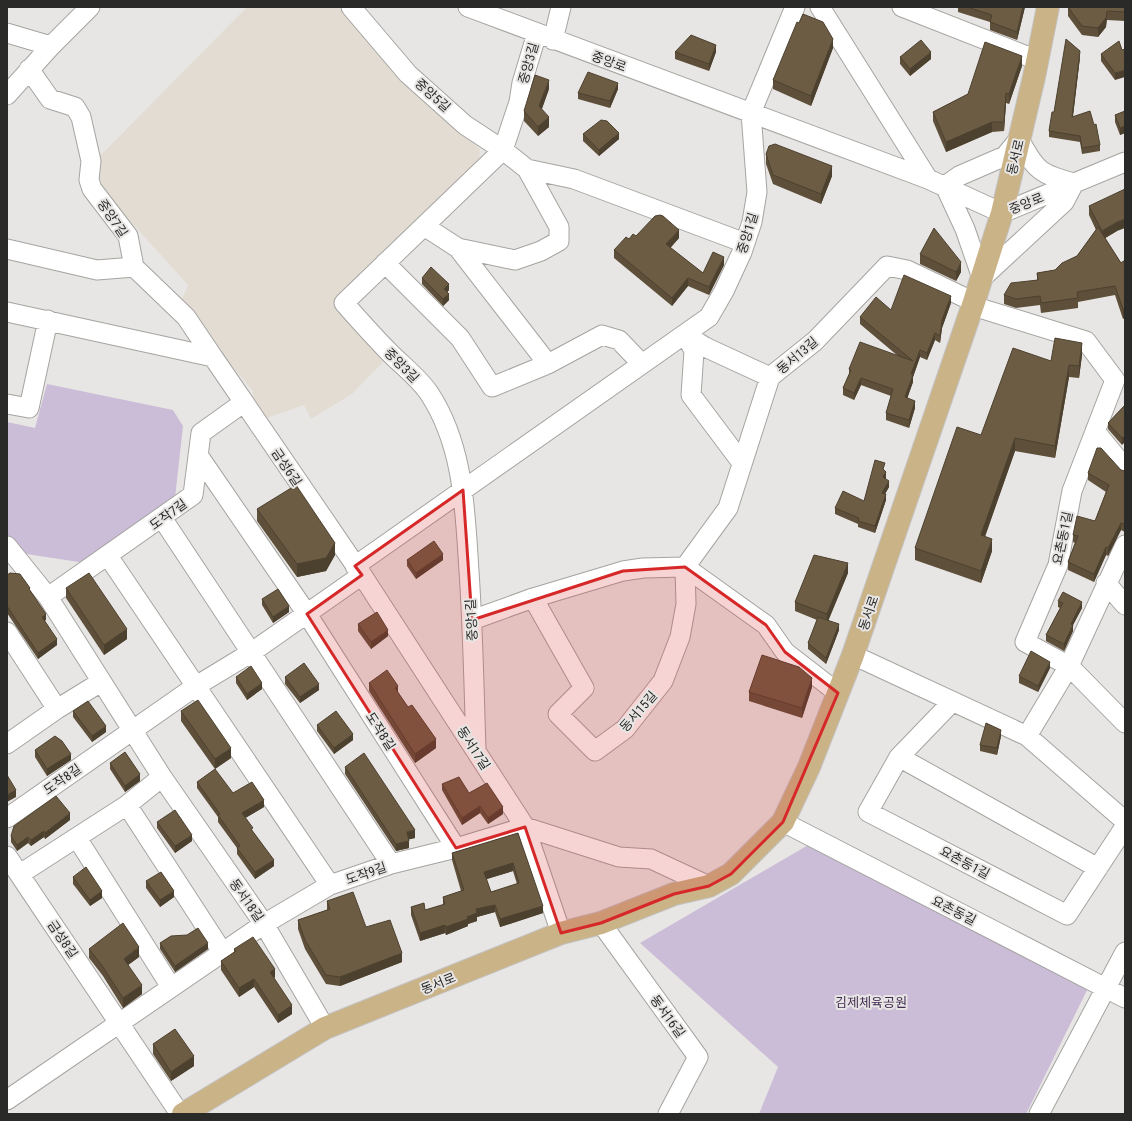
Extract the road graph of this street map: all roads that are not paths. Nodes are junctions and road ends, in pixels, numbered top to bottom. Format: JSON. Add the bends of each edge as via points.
{"nodes":[{"id":1,"x":90,"y":7,"type":"edge"},
{"id":2,"x":351,"y":7,"type":"edge"},
{"id":3,"x":468,"y":7,"type":"edge"},
{"id":4,"x":562,"y":7,"type":"edge"},
{"id":5,"x":795,"y":7,"type":"edge"},
{"id":6,"x":820,"y":7,"type":"edge"},
{"id":7,"x":1048,"y":7,"type":"edge"},
{"id":8,"x":909,"y":8,"type":"edge"},
{"id":9,"x":7,"y":33,"type":"edge"},
{"id":10,"x":545,"y":36,"type":"junction"},
{"id":11,"x":51,"y":46,"type":"junction"},
{"id":12,"x":1037,"y":60,"type":"junction"},
{"id":13,"x":29,"y":69,"type":"junction"},
{"id":14,"x":7,"y":95,"type":"edge"},
{"id":15,"x":751,"y":113,"type":"junction"},
{"id":16,"x":1019,"y":139,"type":"junction"},
{"id":17,"x":503,"y":150,"type":"junction"},
{"id":18,"x":1125,"y":162,"type":"edge"},
{"id":19,"x":528,"y":169,"type":"junction"},
{"id":20,"x":936,"y":183,"type":"junction"},
{"id":21,"x":1074,"y":183,"type":"junction"},
{"id":22,"x":1002,"y":213,"type":"junction"},
{"id":23,"x":424,"y":226,"type":"junction"},
{"id":24,"x":745,"y":243,"type":"junction"},
{"id":25,"x":458,"y":248,"type":"junction"},
{"id":26,"x":7,"y":249,"type":"edge"},
{"id":27,"x":386,"y":263,"type":"junction"},
{"id":28,"x":134,"y":268,"type":"junction"},
{"id":29,"x":982,"y":278,"type":"junction"},
{"id":30,"x":973,"y":304,"type":"junction"},
{"id":31,"x":7,"y":312,"type":"edge"},
{"id":32,"x":48,"y":320,"type":"junction"},
{"id":33,"x":686,"y":335,"type":"junction"},
{"id":34,"x":213,"y":357,"type":"junction"},
{"id":35,"x":641,"y":363,"type":"junction"},
{"id":36,"x":548,"y":364,"type":"junction"},
{"id":37,"x":770,"y":377,"type":"junction"},
{"id":38,"x":243,"y":403,"type":"junction"},
{"id":39,"x":7,"y":404,"type":"edge"},
{"id":40,"x":1095,"y":431,"type":"junction"},
{"id":41,"x":198,"y":455,"type":"junction"},
{"id":42,"x":742,"y":463,"type":"junction"},
{"id":43,"x":1125,"y":468,"type":"edge"},
{"id":44,"x":464,"y":490,"type":"junction"},
{"id":45,"x":162,"y":518,"type":"junction"},
{"id":46,"x":1125,"y":545,"type":"edge"},
{"id":47,"x":7,"y":546,"type":"edge"},
{"id":48,"x":108,"y":556,"type":"junction"},
{"id":49,"x":13,"y":564,"type":"edge"},
{"id":50,"x":685,"y":567,"type":"junction"},
{"id":51,"x":358,"y":571,"type":"junction"},
{"id":52,"x":1106,"y":583,"type":"junction"},
{"id":53,"x":48,"y":597,"type":"junction"},
{"id":54,"x":533,"y":598,"type":"junction"},
{"id":55,"x":1125,"y":605,"type":"edge"},
{"id":56,"x":306,"y":614,"type":"junction"},
{"id":57,"x":472,"y":620,"type":"junction"},
{"id":58,"x":7,"y":632,"type":"edge"},
{"id":59,"x":12,"y":652,"type":"edge"},
{"id":60,"x":252,"y":652,"type":"junction"},
{"id":61,"x":853,"y":655,"type":"junction"},
{"id":62,"x":1069,"y":666,"type":"junction"},
{"id":63,"x":101,"y":682,"type":"junction"},
{"id":64,"x":196,"y":686,"type":"junction"},
{"id":65,"x":838,"y":693,"type":"junction"},
{"id":66,"x":952,"y":702,"type":"junction"},
{"id":67,"x":57,"y":708,"type":"junction"},
{"id":68,"x":1125,"y":723,"type":"edge"},
{"id":69,"x":133,"y":730,"type":"junction"},
{"id":70,"x":1027,"y":736,"type":"junction"},
{"id":71,"x":7,"y":744,"type":"edge"},
{"id":72,"x":476,"y":749,"type":"junction"},
{"id":73,"x":898,"y":757,"type":"junction"},
{"id":74,"x":162,"y":777,"type":"junction"},
{"id":75,"x":127,"y":805,"type":"junction"},
{"id":76,"x":7,"y":818,"type":"edge"},
{"id":77,"x":1125,"y":821,"type":"edge"},
{"id":78,"x":783,"y":822,"type":"junction"},
{"id":79,"x":525,"y":827,"type":"junction"},
{"id":80,"x":1125,"y":828,"type":"edge"},
{"id":81,"x":77,"y":838,"type":"junction"},
{"id":82,"x":456,"y":848,"type":"junction"},
{"id":83,"x":7,"y":856,"type":"edge"},
{"id":84,"x":391,"y":864,"type":"junction"},
{"id":85,"x":1098,"y":868,"type":"junction"},
{"id":86,"x":20,"y":874,"type":"junction"},
{"id":87,"x":330,"y":885,"type":"junction"},
{"id":88,"x":709,"y":886,"type":"junction"},
{"id":89,"x":601,"y":923,"type":"junction"},
{"id":90,"x":264,"y":924,"type":"junction"},
{"id":91,"x":561,"y":933,"type":"junction"},
{"id":92,"x":1125,"y":952,"type":"edge"},
{"id":93,"x":223,"y":953,"type":"junction"},
{"id":94,"x":171,"y":987,"type":"junction"},
{"id":95,"x":1105,"y":988,"type":"junction"},
{"id":96,"x":1125,"y":998,"type":"edge"},
{"id":97,"x":119,"y":1023,"type":"junction"},
{"id":98,"x":325,"y":1028,"type":"junction"},
{"id":99,"x":7,"y":1100,"type":"edge"},
{"id":100,"x":181,"y":1114,"type":"edge"},
{"id":101,"x":668,"y":1114,"type":"edge"},
{"id":102,"x":1040,"y":1114,"type":"edge"}],
"edges":[{"from":1,"to":11,"type":"street"},
{"from":2,"to":17,"type":"street","name":"중앙5길","via":[[408,74],[465,125]]},
{"from":3,"to":10,"type":"street","name":"중앙로"},
{"from":4,"to":10,"type":"street","name":"중앙3길"},
{"from":5,"to":15,"type":"street"},
{"from":6,"to":20,"type":"street"},
{"from":7,"to":12,"type":"main road","name":"동서로"},
{"from":8,"to":12,"type":"street"},
{"from":9,"to":11,"type":"street"},
{"from":10,"to":15,"type":"street","name":"중앙로"},
{"from":10,"to":17,"type":"street","name":"중앙3길","via":[[522,83],[519,102]]},
{"from":11,"to":13,"type":"street"},
{"from":12,"to":16,"type":"main road","name":"동서로"},
{"from":13,"to":14,"type":"street"},
{"from":13,"to":28,"type":"street","name":"중앙7길","via":[[50,99],[75,107],[81,117],[91,162],[89,180],[128,236]]},
{"from":15,"to":20,"type":"street","name":"중앙로"},
{"from":15,"to":24,"type":"street","name":"중앙1길","via":[[757,192],[752,222]]},
{"from":16,"to":20,"type":"street","via":[[1005,156]]},
{"from":16,"to":21,"type":"street","via":[[1038,168],[1049,176]]},
{"from":16,"to":22,"type":"main road","name":"동서로"},
{"from":17,"to":19,"type":"street","name":"중앙5길"},
{"from":17,"to":23,"type":"street","name":"중앙3길"},
{"from":18,"to":21,"type":"street","name":"중앙로"},
{"from":19,"to":24,"type":"street","name":"중앙5길","via":[[574,179]]},
{"from":19,"to":25,"type":"street","name":"중앙5길","via":[[560,227],[559,241],[541,251],[515,260]]},
{"from":20,"to":22,"type":"street","name":"중앙로"},
{"from":20,"to":29,"type":"street","via":[[965,229]]},
{"from":21,"to":22,"type":"street","name":"중앙로"},
{"from":21,"to":29,"type":"street","via":[[1064,202]]},
{"from":22,"to":29,"type":"main road","name":"동서로"},
{"from":23,"to":25,"type":"street"},
{"from":23,"to":27,"type":"street","name":"중앙3길"},
{"from":24,"to":33,"type":"street","name":"중앙1길","via":[[724,291],[709,317]]},
{"from":25,"to":36,"type":"street"},
{"from":26,"to":28,"type":"street","via":[[97,270]]},
{"from":27,"to":36,"type":"street","via":[[460,338],[492,387]]},
{"from":27,"to":44,"type":"street","name":"중앙3길","via":[[344,304],[392,355],[409,369],[429,393],[456,452]]},
{"from":28,"to":34,"type":"street","name":"금성6길","via":[[186,317]]},
{"from":29,"to":30,"type":"main road","name":"동서로"},
{"from":30,"to":37,"type":"street","name":"동서13길","via":[[907,270],[887,266],[815,341]]},
{"from":30,"to":40,"type":"street","via":[[1086,342],[1115,380]]},
{"from":30,"to":61,"type":"main road","name":"동서로"},
{"from":31,"to":32,"type":"street"},
{"from":32,"to":34,"type":"street"},
{"from":32,"to":39,"type":"street","via":[[29,408]]},
{"from":33,"to":35,"type":"street","name":"중앙1길"},
{"from":33,"to":37,"type":"street","via":[[705,347]]},
{"from":33,"to":42,"type":"street","via":[[694,351],[691,395]]},
{"from":34,"to":38,"type":"street","name":"금성6길"},
{"from":35,"to":36,"type":"street","via":[[619,340],[602,335]]},
{"from":35,"to":44,"type":"street","name":"중앙1길"},
{"from":37,"to":42,"type":"street","name":"동서13길"},
{"from":38,"to":41,"type":"street","name":"도작7길","via":[[201,433]]},
{"from":38,"to":51,"type":"street","name":"금성6길"},
{"from":40,"to":43,"type":"street"},
{"from":40,"to":62,"type":"street","name":"요촌동1길","via":[[1072,491],[1058,565],[1025,642]]},
{"from":41,"to":45,"type":"street","name":"도작7길","via":[[193,495]]},
{"from":41,"to":56,"type":"street","name":"도작8길"},
{"from":42,"to":50,"type":"street","name":"동서13길","via":[[728,508]]},
{"from":44,"to":51,"type":"street","name":"중앙1길"},
{"from":44,"to":57,"type":"street","name":"중앙1길"},
{"from":45,"to":48,"type":"street","name":"도작7길"},
{"from":45,"to":60,"type":"street"},
{"from":46,"to":52,"type":"street"},
{"from":47,"to":49,"type":"street"},
{"from":48,"to":53,"type":"street","name":"도작7길"},
{"from":48,"to":64,"type":"street"},
{"from":49,"to":53,"type":"street"},
{"from":50,"to":54,"type":"street","via":[[623,571]]},
{"from":50,"to":54,"type":"street","name":"동서15길","via":[[686,604],[680,637],[663,681],[625,729],[595,751],[558,714],[584,688]]},
{"from":50,"to":65,"type":"street","via":[[766,625],[785,652]]},
{"from":51,"to":56,"type":"street","name":"도작8길"},
{"from":51,"to":72,"type":"street","name":"동서17길"},
{"from":52,"to":55,"type":"street"},
{"from":52,"to":62,"type":"street"},
{"from":53,"to":63,"type":"street"},
{"from":54,"to":57,"type":"street"},
{"from":56,"to":60,"type":"street","name":"도작8길"},
{"from":56,"to":82,"type":"street","name":"도작8길"},
{"from":57,"to":72,"type":"street","name":"중앙1길"},
{"from":58,"to":59,"type":"street"},
{"from":59,"to":67,"type":"street"},
{"from":60,"to":64,"type":"street","name":"도작8길"},
{"from":60,"to":84,"type":"street"},
{"from":61,"to":65,"type":"main road","name":"동서로"},
{"from":61,"to":66,"type":"street"},
{"from":62,"to":68,"type":"street","name":"요촌동1길"},
{"from":62,"to":70,"type":"street"},
{"from":63,"to":67,"type":"street"},
{"from":63,"to":69,"type":"street"},
{"from":64,"to":69,"type":"street","name":"도작8길"},
{"from":64,"to":87,"type":"street"},
{"from":65,"to":78,"type":"main road","name":"동서로","via":[[809,767]]},
{"from":66,"to":70,"type":"street"},
{"from":66,"to":73,"type":"street","name":"요촌동1길"},
{"from":67,"to":71,"type":"street"},
{"from":69,"to":74,"type":"street","name":"동서18길"},
{"from":69,"to":76,"type":"street","name":"도작8길"},
{"from":70,"to":77,"type":"street"},
{"from":72,"to":79,"type":"street","name":"동서17길"},
{"from":73,"to":85,"type":"street"},
{"from":73,"to":85,"type":"street","name":"요촌동1길","via":[[868,812],[1067,915]]},
{"from":74,"to":75,"type":"street"},
{"from":74,"to":90,"type":"street","name":"동서18길"},
{"from":75,"to":81,"type":"street"},
{"from":75,"to":93,"type":"street"},
{"from":78,"to":88,"type":"main road","name":"동서로","via":[[731,874]]},
{"from":78,"to":95,"type":"street","name":"요촌동길"},
{"from":79,"to":82,"type":"street","name":"도작9길"},
{"from":79,"to":88,"type":"street","via":[[619,856],[651,859]]},
{"from":79,"to":91,"type":"street","name":"동서17길"},
{"from":80,"to":85,"type":"street","name":"요촌동1길"},
{"from":81,"to":86,"type":"street"},
{"from":81,"to":94,"type":"street"},
{"from":82,"to":84,"type":"street","name":"도작9길"},
{"from":83,"to":86,"type":"street","name":"금성8길"},
{"from":84,"to":87,"type":"street","name":"도작9길"},
{"from":86,"to":97,"type":"street","name":"금성8길"},
{"from":87,"to":90,"type":"street","name":"도작9길"},
{"from":88,"to":89,"type":"main road","name":"동서로","via":[[674,894]]},
{"from":89,"to":91,"type":"main road","name":"동서로"},
{"from":89,"to":101,"type":"street","name":"동서16길","via":[[698,1057]]},
{"from":90,"to":93,"type":"street","name":"도작9길"},
{"from":90,"to":98,"type":"street","name":"동서18길"},
{"from":91,"to":98,"type":"main road","name":"동서로"},
{"from":92,"to":95,"type":"street"},
{"from":93,"to":94,"type":"street","name":"도작9길"},
{"from":94,"to":97,"type":"street","name":"도작9길"},
{"from":95,"to":96,"type":"street","name":"요촌동길"},
{"from":95,"to":102,"type":"street"},
{"from":97,"to":99,"type":"street","name":"도작9길"},
{"from":97,"to":100,"type":"street"},
{"from":98,"to":100,"type":"main road","name":"동서로"}]}
